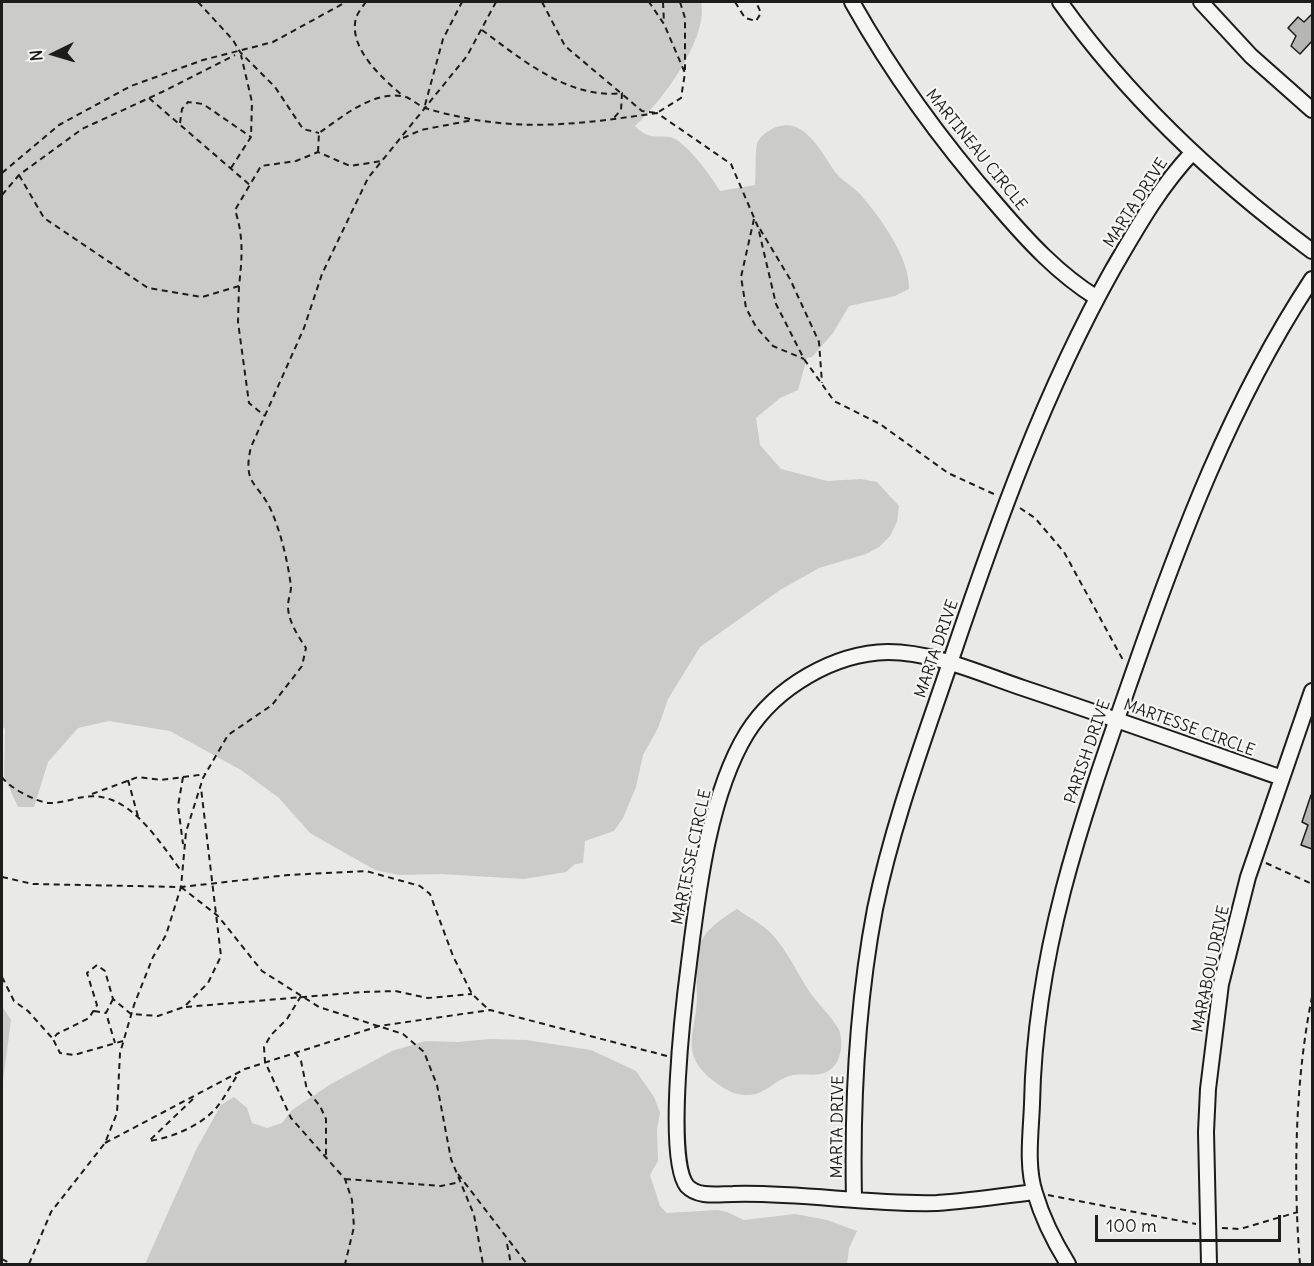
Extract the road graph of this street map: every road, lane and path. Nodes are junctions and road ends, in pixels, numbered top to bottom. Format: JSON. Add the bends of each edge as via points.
{"nodes":[{"id":1,"x":198,"y":2,"type":"edge"},
{"id":2,"x":346,"y":2,"type":"edge"},
{"id":3,"x":366,"y":2,"type":"edge"},
{"id":4,"x":462,"y":2,"type":"edge"},
{"id":5,"x":496,"y":2,"type":"edge"},
{"id":6,"x":542,"y":2,"type":"edge"},
{"id":7,"x":649,"y":2,"type":"edge"},
{"id":8,"x":663,"y":2,"type":"edge"},
{"id":9,"x":680,"y":2,"type":"edge"},
{"id":10,"x":735,"y":2,"type":"edge"},
{"id":11,"x":756,"y":2,"type":"edge"},
{"id":12,"x":852,"y":2,"type":"edge"},
{"id":13,"x":1060,"y":2,"type":"edge"},
{"id":14,"x":1200,"y":2,"type":"edge"},
{"id":15,"x":664,"y":24,"type":"junction"},
{"id":16,"x":481,"y":29,"type":"junction"},
{"id":17,"x":240,"y":52,"type":"junction"},
{"id":18,"x":686,"y":73,"type":"junction"},
{"id":19,"x":622,"y":93,"type":"junction"},
{"id":20,"x":402,"y":95,"type":"junction"},
{"id":21,"x":149,"y":98,"type":"junction"},
{"id":22,"x":424,"y":107,"type":"junction"},
{"id":23,"x":1312,"y":110,"type":"edge"},
{"id":24,"x":657,"y":113,"type":"junction"},
{"id":25,"x":475,"y":119,"type":"junction"},
{"id":26,"x":612,"y":120,"type":"junction"},
{"id":27,"x":180,"y":124,"type":"junction"},
{"id":28,"x":319,"y":133,"type":"junction"},
{"id":29,"x":251,"y":137,"type":"junction"},
{"id":30,"x":400,"y":139,"type":"junction"},
{"id":31,"x":318,"y":152,"type":"junction"},
{"id":32,"x":1191,"y":153,"type":"junction"},
{"id":33,"x":382,"y":161,"type":"junction"},
{"id":34,"x":231,"y":169,"type":"junction"},
{"id":35,"x":2,"y":173,"type":"edge"},
{"id":36,"x":19,"y":175,"type":"junction"},
{"id":37,"x":251,"y":186,"type":"junction"},
{"id":38,"x":2,"y":195,"type":"edge"},
{"id":39,"x":754,"y":217,"type":"junction"},
{"id":40,"x":758,"y":227,"type":"junction"},
{"id":41,"x":1312,"y":251,"type":"edge"},
{"id":42,"x":1312,"y":279,"type":"edge"},
{"id":43,"x":238,"y":286,"type":"junction"},
{"id":44,"x":1097,"y":298,"type":"junction"},
{"id":45,"x":804,"y":359,"type":"junction"},
{"id":46,"x":822,"y":385,"type":"junction"},
{"id":47,"x":265,"y":416,"type":"junction"},
{"id":48,"x":1007,"y":500,"type":"junction"},
{"id":49,"x":950,"y":664,"type":"junction"},
{"id":50,"x":1130,"y":683,"type":"junction"},
{"id":51,"x":1312,"y":692,"type":"edge"},
{"id":52,"x":1117,"y":719,"type":"junction"},
{"id":53,"x":206,"y":774,"type":"junction"},
{"id":54,"x":2,"y":777,"type":"edge"},
{"id":55,"x":183,"y":777,"type":"junction"},
{"id":56,"x":1282,"y":778,"type":"junction"},
{"id":57,"x":128,"y":780,"type":"junction"},
{"id":58,"x":200,"y":787,"type":"junction"},
{"id":59,"x":92,"y":794,"type":"junction"},
{"id":60,"x":139,"y":820,"type":"junction"},
{"id":61,"x":184,"y":850,"type":"junction"},
{"id":62,"x":1256,"y":854,"type":"junction"},
{"id":63,"x":182,"y":872,"type":"junction"},
{"id":64,"x":2,"y":877,"type":"edge"},
{"id":65,"x":211,"y":884,"type":"junction"},
{"id":66,"x":1312,"y":884,"type":"edge"},
{"id":67,"x":181,"y":887,"type":"junction"},
{"id":68,"x":218,"y":916,"type":"junction"},
{"id":69,"x":2,"y":977,"type":"edge"},
{"id":70,"x":472,"y":994,"type":"junction"},
{"id":71,"x":301,"y":996,"type":"junction"},
{"id":72,"x":1312,"y":997,"type":"edge"},
{"id":73,"x":113,"y":999,"type":"junction"},
{"id":74,"x":184,"y":1007,"type":"junction"},
{"id":75,"x":93,"y":1011,"type":"junction"},
{"id":76,"x":490,"y":1011,"type":"junction"},
{"id":77,"x":106,"y":1013,"type":"junction"},
{"id":78,"x":131,"y":1014,"type":"junction"},
{"id":79,"x":380,"y":1026,"type":"junction"},
{"id":80,"x":53,"y":1039,"type":"junction"},
{"id":81,"x":123,"y":1041,"type":"junction"},
{"id":82,"x":114,"y":1043,"type":"junction"},
{"id":83,"x":295,"y":1052,"type":"junction"},
{"id":84,"x":680,"y":1059,"type":"junction"},
{"id":85,"x":266,"y":1062,"type":"junction"},
{"id":86,"x":240,"y":1072,"type":"junction"},
{"id":87,"x":198,"y":1095,"type":"junction"},
{"id":88,"x":105,"y":1143,"type":"junction"},
{"id":89,"x":326,"y":1158,"type":"junction"},
{"id":90,"x":456,"y":1172,"type":"junction"},
{"id":91,"x":345,"y":1179,"type":"junction"},
{"id":92,"x":460,"y":1182,"type":"junction"},
{"id":93,"x":1034,"y":1192,"type":"junction"},
{"id":94,"x":854,"y":1199,"type":"junction"},
{"id":95,"x":1298,"y":1212,"type":"junction"},
{"id":96,"x":1210,"y":1227,"type":"junction"},
{"id":97,"x":507,"y":1241,"type":"junction"},
{"id":98,"x":2,"y":1259,"type":"edge"},
{"id":99,"x":11,"y":1264,"type":"edge"},
{"id":100,"x":29,"y":1264,"type":"edge"},
{"id":101,"x":345,"y":1264,"type":"edge"},
{"id":102,"x":483,"y":1264,"type":"edge"},
{"id":103,"x":511,"y":1264,"type":"edge"},
{"id":104,"x":527,"y":1264,"type":"edge"},
{"id":105,"x":1068,"y":1264,"type":"edge"},
{"id":106,"x":1209,"y":1264,"type":"edge"},
{"id":107,"x":1300,"y":1264,"type":"edge"}],
"edges":[{"from":1,"to":17,"type":"path"},
{"from":2,"to":17,"type":"path","via":[[273,42]]},
{"from":3,"to":20,"type":"path","via":[[356,18],[358,43],[379,75]]},
{"from":4,"to":22,"type":"path","via":[[443,39]]},
{"from":5,"to":16,"type":"path"},
{"from":6,"to":19,"type":"path","via":[[565,46]]},
{"from":7,"to":15,"type":"path"},
{"from":8,"to":15,"type":"path"},
{"from":9,"to":18,"type":"path","via":[[685,18]]},
{"from":10,"to":11,"type":"path","via":[[745,18],[756,21],[761,13]]},
{"from":12,"to":44,"type":"street","name":"MARTINEAU CIRCLE","via":[[908,91],[968,171],[1052,263]]},
{"from":13,"to":32,"type":"street","via":[[1140,101]]},
{"from":14,"to":23,"type":"street","via":[[1251,56]]},
{"from":15,"to":18,"type":"path"},
{"from":16,"to":19,"type":"path","via":[[559,81],[601,96]]},
{"from":16,"to":22,"type":"path","via":[[466,56]]},
{"from":17,"to":21,"type":"path"},
{"from":17,"to":28,"type":"path","via":[[275,87],[303,129]]},
{"from":17,"to":29,"type":"path","via":[[252,102]]},
{"from":17,"to":35,"type":"path","via":[[203,60],[131,86],[59,125]]},
{"from":18,"to":24,"type":"path","via":[[681,98]]},
{"from":19,"to":24,"type":"path","via":[[642,111]]},
{"from":19,"to":26,"type":"path","via":[[621,110]]},
{"from":20,"to":22,"type":"path"},
{"from":20,"to":28,"type":"path","via":[[378,98]]},
{"from":21,"to":27,"type":"path"},
{"from":21,"to":36,"type":"path","via":[[81,129]]},
{"from":22,"to":25,"type":"path"},
{"from":22,"to":30,"type":"path"},
{"from":24,"to":26,"type":"path"},
{"from":24,"to":39,"type":"path","via":[[731,164]]},
{"from":25,"to":26,"type":"path","via":[[511,126]]},
{"from":25,"to":30,"type":"path","via":[[421,130]]},
{"from":27,"to":29,"type":"path","via":[[189,102],[203,104]]},
{"from":27,"to":34,"type":"path"},
{"from":28,"to":31,"type":"path"},
{"from":29,"to":34,"type":"path"},
{"from":30,"to":33,"type":"path"},
{"from":31,"to":33,"type":"path","via":[[350,166]]},
{"from":31,"to":37,"type":"path","via":[[296,161],[261,166]]},
{"from":32,"to":41,"type":"street"},
{"from":32,"to":44,"type":"street","name":"MARTA DRIVE","via":[[1159,192]]},
{"from":33,"to":47,"type":"path","via":[[368,178],[322,274],[304,328]]},
{"from":34,"to":37,"type":"path"},
{"from":36,"to":38,"type":"path"},
{"from":36,"to":43,"type":"path","via":[[44,218],[148,288],[202,297]]},
{"from":37,"to":43,"type":"path","via":[[236,210],[243,251]]},
{"from":39,"to":40,"type":"path"},
{"from":39,"to":45,"type":"path","via":[[741,278],[746,308],[773,346]]},
{"from":40,"to":45,"type":"path","via":[[776,304]]},
{"from":40,"to":46,"type":"path","via":[[790,279],[819,342]]},
{"from":42,"to":50,"type":"street","name":"PARISH DRIVE","via":[[1221,443],[1179,542]]},
{"from":43,"to":47,"type":"path","via":[[238,322],[249,403]]},
{"from":44,"to":48,"type":"street","name":"MARTA DRIVE","via":[[1045,407]]},
{"from":45,"to":46,"type":"path"},
{"from":46,"to":48,"type":"path","via":[[834,401],[880,424],[948,473]]},
{"from":47,"to":53,"type":"path","via":[[249,455],[250,480],[270,508],[278,528],[291,589],[291,621],[306,648],[302,666],[272,705],[228,735]]},
{"from":48,"to":49,"type":"street","name":"MARTA DRIVE"},
{"from":48,"to":50,"type":"path","via":[[1035,518],[1064,552],[1121,656]]},
{"from":49,"to":52,"type":"street","name":"MARTESSE CIRCLE"},
{"from":49,"to":84,"type":"street","name":"MARTESSE CIRCLE","via":[[902,653],[872,653],[845,659],[784,692],[753,724],[729,771],[710,839],[693,929]]},
{"from":49,"to":94,"type":"street","name":"MARTA DRIVE","via":[[903,800],[875,912],[857,1047]]},
{"from":50,"to":52,"type":"street","name":"PARISH DRIVE"},
{"from":51,"to":56,"type":"street","name":"MARABOU DRIVE"},
{"from":52,"to":56,"type":"street","name":"MARTESSE CIRCLE"},
{"from":52,"to":93,"type":"street","name":"PARISH DRIVE","via":[[1071,854],[1044,976],[1032,1071],[1030,1149]]},
{"from":53,"to":55,"type":"path"},
{"from":53,"to":58,"type":"path"},
{"from":54,"to":59,"type":"path","via":[[7,786],[48,803]]},
{"from":55,"to":57,"type":"path"},
{"from":55,"to":61,"type":"path","via":[[178,806]]},
{"from":56,"to":62,"type":"street","name":"MARABOU DRIVE"},
{"from":57,"to":59,"type":"path"},
{"from":57,"to":60,"type":"path"},
{"from":58,"to":61,"type":"path"},
{"from":58,"to":65,"type":"path"},
{"from":59,"to":60,"type":"path","via":[[114,801]]},
{"from":60,"to":63,"type":"path"},
{"from":61,"to":63,"type":"path"},
{"from":62,"to":66,"type":"path","via":[[1271,867]]},
{"from":62,"to":96,"type":"street","name":"MARABOU DRIVE","via":[[1233,930],[1213,1030],[1206,1132]]},
{"from":63,"to":67,"type":"path"},
{"from":64,"to":67,"type":"path","via":[[33,884]]},
{"from":65,"to":67,"type":"path"},
{"from":65,"to":68,"type":"path"},
{"from":65,"to":70,"type":"path","via":[[366,871],[420,886],[430,894]]},
{"from":67,"to":68,"type":"path"},
{"from":67,"to":78,"type":"path","via":[[166,934]]},
{"from":68,"to":71,"type":"path","via":[[262,971]]},
{"from":68,"to":74,"type":"path","via":[[220,956],[208,983]]},
{"from":69,"to":80,"type":"path","via":[[14,1001]]},
{"from":70,"to":71,"type":"path","via":[[428,998],[395,991]]},
{"from":70,"to":76,"type":"path"},
{"from":71,"to":74,"type":"path"},
{"from":71,"to":79,"type":"path","via":[[319,1007]]},
{"from":71,"to":85,"type":"path","via":[[264,1047]]},
{"from":72,"to":95,"type":"path","via":[[1306,1027],[1296,1164]]},
{"from":73,"to":75,"type":"path","via":[[105,971],[97,965],[90,968],[89,984],[98,1005]]},
{"from":73,"to":77,"type":"path"},
{"from":73,"to":78,"type":"path"},
{"from":74,"to":78,"type":"path","via":[[158,1016]]},
{"from":75,"to":77,"type":"path"},
{"from":75,"to":80,"type":"path","via":[[89,1018]]},
{"from":76,"to":79,"type":"path"},
{"from":76,"to":84,"type":"path"},
{"from":77,"to":82,"type":"path"},
{"from":78,"to":81,"type":"path"},
{"from":79,"to":83,"type":"path"},
{"from":79,"to":90,"type":"path","via":[[403,1034],[424,1052],[437,1085]]},
{"from":80,"to":82,"type":"path","via":[[60,1053],[74,1054]]},
{"from":81,"to":82,"type":"path"},
{"from":81,"to":88,"type":"path","via":[[117,1113]]},
{"from":83,"to":85,"type":"path"},
{"from":83,"to":89,"type":"path","via":[[307,1090],[326,1119]]},
{"from":84,"to":94,"type":"street","name":"MARTESSE CIRCLE","via":[[678,1154],[680,1171],[688,1187],[704,1195],[763,1193]]},
{"from":85,"to":86,"type":"path"},
{"from":85,"to":89,"type":"path","via":[[291,1118]]},
{"from":86,"to":87,"type":"path"},
{"from":86,"to":87,"type":"path","via":[[216,1108],[188,1128],[149,1141]]},
{"from":87,"to":88,"type":"path"},
{"from":88,"to":100,"type":"path","via":[[51,1212]]},
{"from":89,"to":91,"type":"path"},
{"from":90,"to":92,"type":"path"},
{"from":90,"to":97,"type":"path"},
{"from":91,"to":92,"type":"path","via":[[441,1186]]},
{"from":91,"to":101,"type":"path","via":[[352,1200],[354,1227]]},
{"from":92,"to":102,"type":"path","via":[[474,1215]]},
{"from":93,"to":94,"type":"street","name":"MARTESSE CIRCLE","via":[[935,1203]]},
{"from":93,"to":96,"type":"path"},
{"from":93,"to":105,"type":"street","name":"PARISH DRIVE"},
{"from":95,"to":96,"type":"path","via":[[1240,1229]]},
{"from":95,"to":107,"type":"path"},
{"from":96,"to":106,"type":"street","name":"MARABOU DRIVE"},
{"from":97,"to":103,"type":"path"},
{"from":97,"to":104,"type":"path"},
{"from":98,"to":99,"type":"path"}]}
